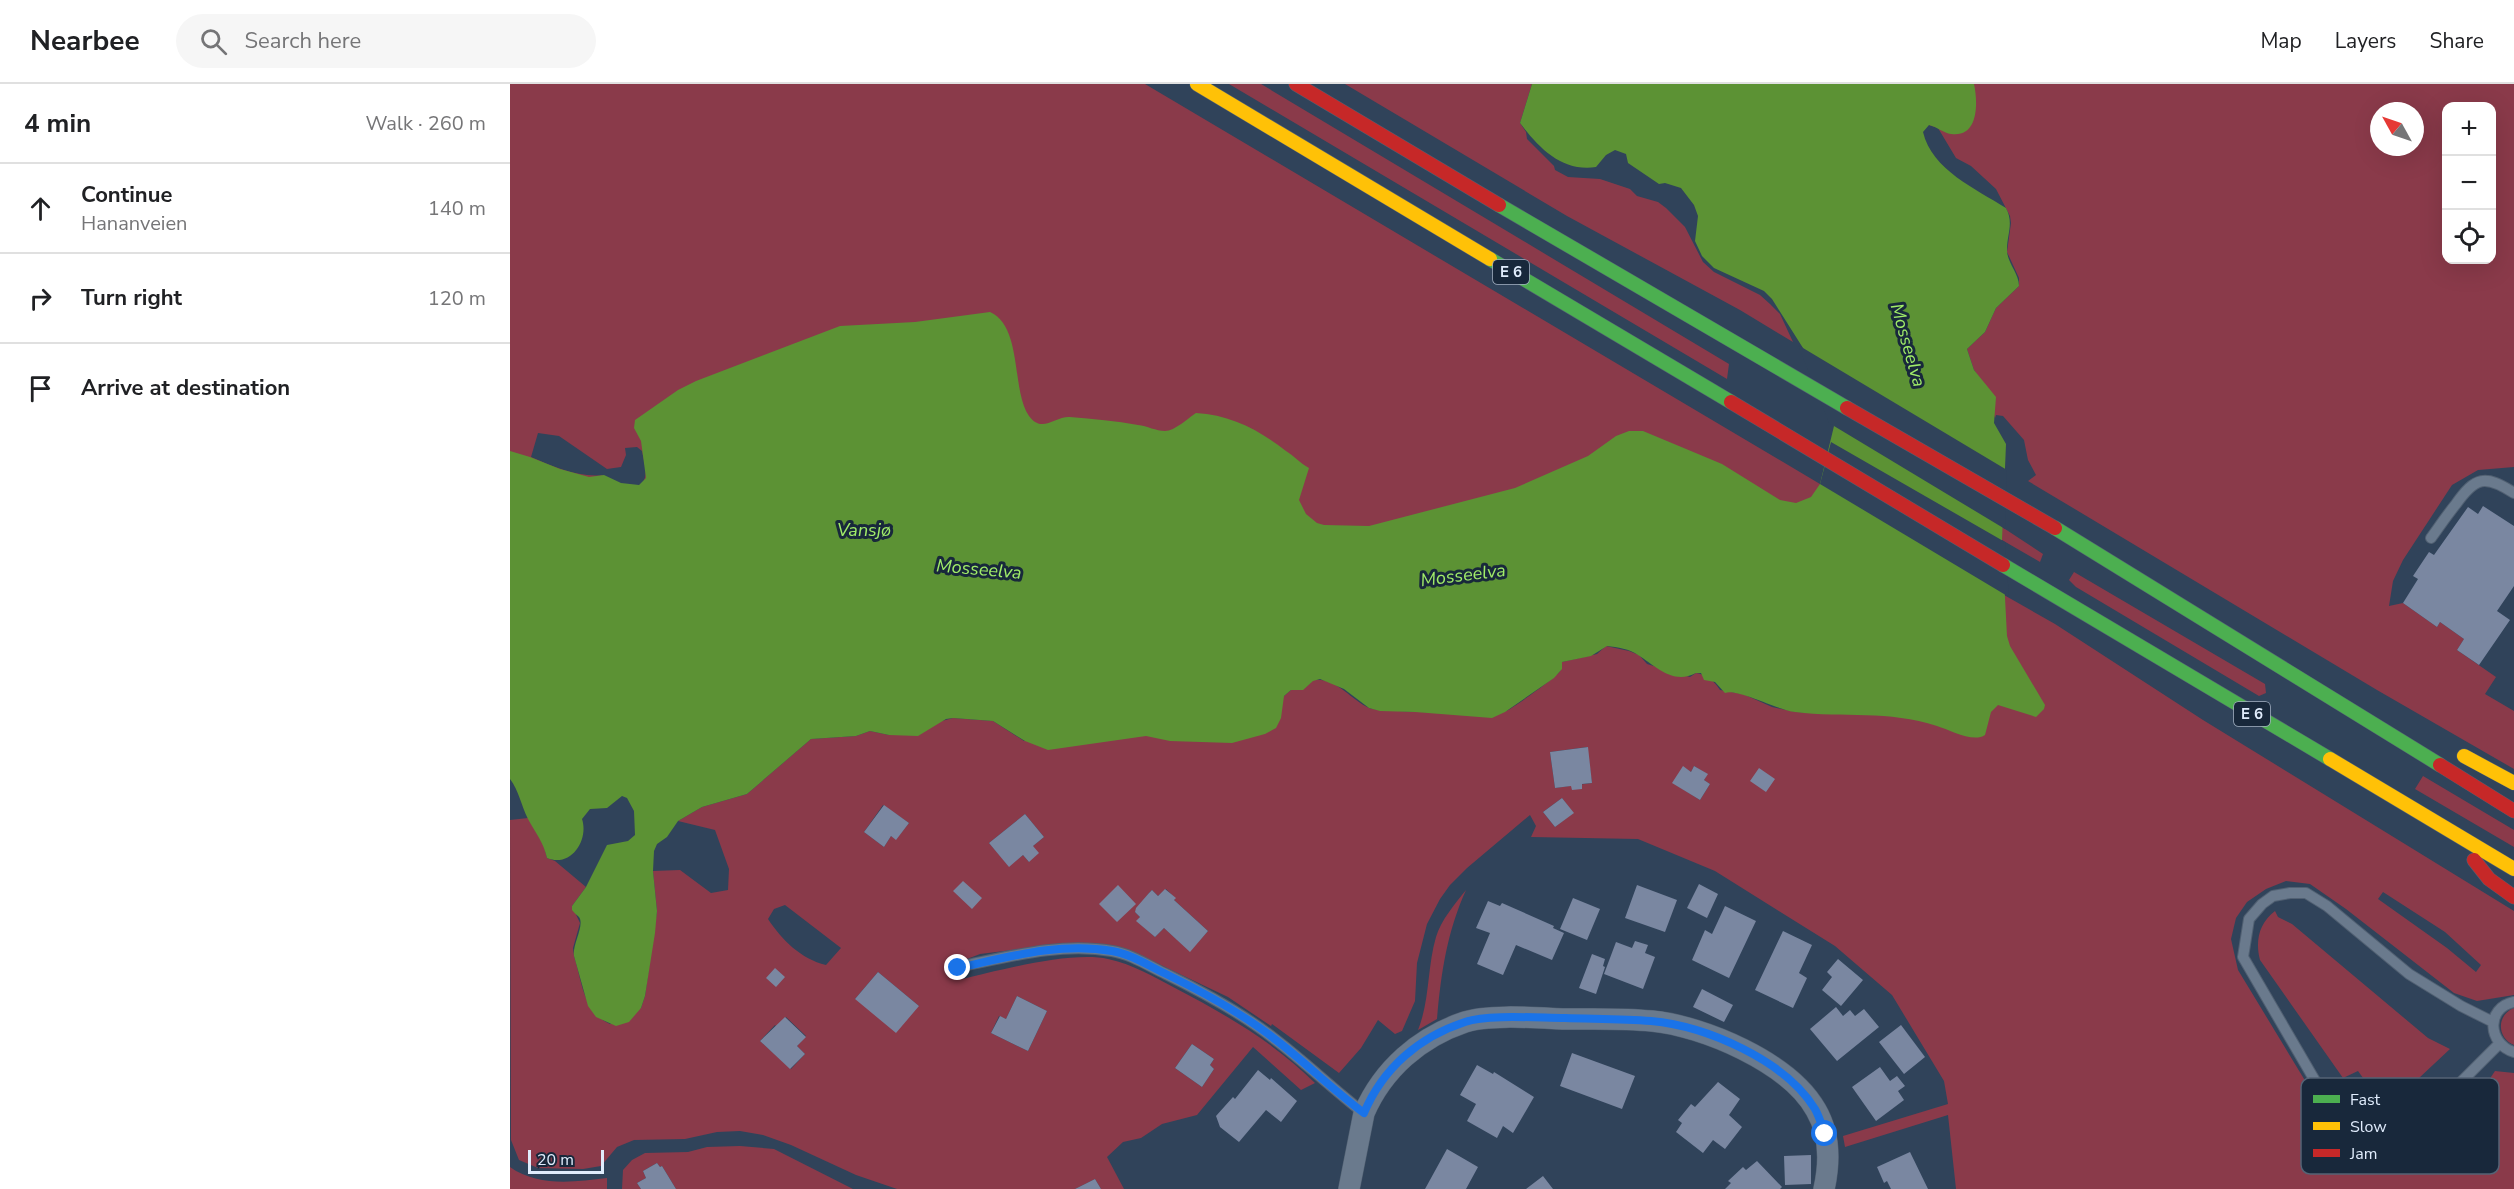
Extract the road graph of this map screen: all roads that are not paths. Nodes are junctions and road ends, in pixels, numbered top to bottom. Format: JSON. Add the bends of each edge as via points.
{"nodes":[{"id":1,"x":1197,"y":84,"type":"edge"},
{"id":2,"x":1296,"y":84,"type":"edge"},
{"id":3,"x":2514,"y":493,"type":"edge"},
{"id":4,"x":2431,"y":538,"type":"dead end"},
{"id":5,"x":2406,"y":745,"type":"junction"},
{"id":6,"x":2514,"y":783,"type":"edge"},
{"id":7,"x":2514,"y":811,"type":"edge"},
{"id":8,"x":2455,"y":834,"type":"junction"},
{"id":9,"x":2514,"y":869,"type":"edge"},
{"id":10,"x":2514,"y":897,"type":"edge"},
{"id":11,"x":958,"y":968,"type":"dead end"},
{"id":12,"x":2514,"y":1002,"type":"edge"},
{"id":13,"x":2493,"y":1022,"type":"junction"},
{"id":14,"x":2499,"y":1044,"type":"junction"},
{"id":15,"x":2514,"y":1052,"type":"edge"},
{"id":16,"x":2313,"y":1078,"type":"edge"},
{"id":17,"x":2465,"y":1078,"type":"edge"},
{"id":18,"x":1364,"y":1113,"type":"junction"},
{"id":19,"x":1349,"y":1189,"type":"edge"},
{"id":20,"x":1824,"y":1189,"type":"edge"}],
"edges":[{"from":1,"to":8,"type":"highway","number":"E 6"},
{"from":2,"to":5,"type":"highway","via":[[2077,541]]},
{"from":3,"to":4,"type":"lane","via":[[2486,480],[2470,485]]},
{"from":5,"to":6,"type":"highway","via":[[2464,756]]},
{"from":5,"to":7,"type":"highway"},
{"from":8,"to":9,"type":"highway","number":"E 6"},
{"from":8,"to":10,"type":"highway","number":"E 6","via":[[2490,879]]},
{"from":11,"to":18,"type":"lane","via":[[1034,952],[1078,949],[1127,955],[1242,1015]]},
{"from":12,"to":13,"type":"lane","via":[[2501,1007]]},
{"from":13,"to":14,"type":"lane"},
{"from":13,"to":16,"type":"lane","via":[[2409,974],[2306,893],[2273,896],[2248,919],[2243,957]]},
{"from":14,"to":15,"type":"lane"},
{"from":14,"to":17,"type":"lane"},
{"from":18,"to":19,"type":"street"},
{"from":18,"to":20,"type":"street","via":[[1396,1062],[1433,1035],[1468,1021],[1521,1017],[1652,1021],[1730,1042],[1790,1081],[1815,1109],[1825,1134],[1829,1158]]}]}
